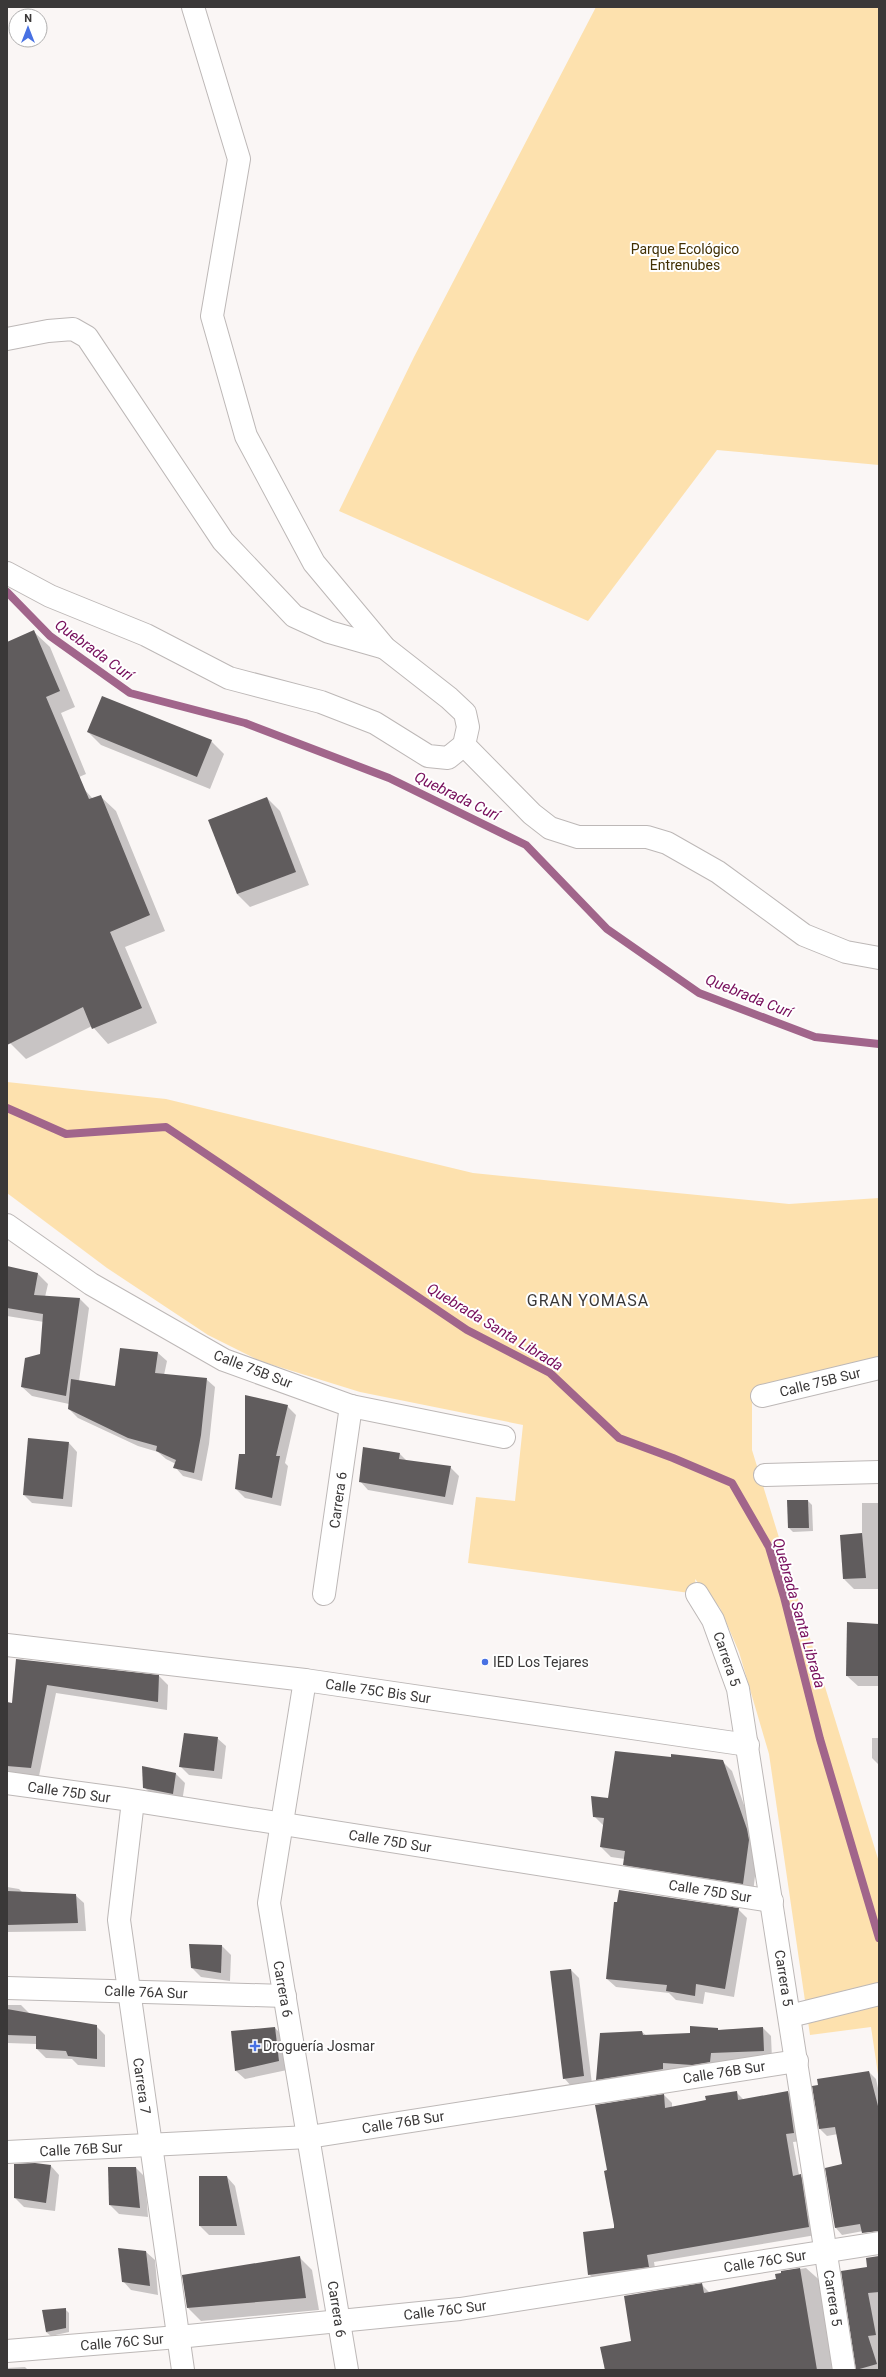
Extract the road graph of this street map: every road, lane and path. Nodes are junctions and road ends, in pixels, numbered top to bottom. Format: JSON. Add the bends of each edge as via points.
{"nodes":[{"id":1,"x":194,"y":7,"type":"edge"},
{"id":2,"x":7,"y":339,"type":"edge"},
{"id":3,"x":7,"y":573,"type":"edge"},
{"id":4,"x":385,"y":648,"type":"junction"},
{"id":5,"x":464,"y":745,"type":"junction"},
{"id":6,"x":879,"y":958,"type":"edge"},
{"id":7,"x":7,"y":1226,"type":"edge"},
{"id":8,"x":879,"y":1368,"type":"edge"},
{"id":9,"x":762,"y":1396,"type":"dead end"},
{"id":10,"x":351,"y":1406,"type":"junction"},
{"id":11,"x":504,"y":1437,"type":"dead end"},
{"id":12,"x":879,"y":1472,"type":"edge"},
{"id":13,"x":765,"y":1476,"type":"dead end"},
{"id":14,"x":324,"y":1594,"type":"dead end"},
{"id":15,"x":697,"y":1594,"type":"dead end"},
{"id":16,"x":7,"y":1645,"type":"edge"},
{"id":17,"x":305,"y":1680,"type":"junction"},
{"id":18,"x":748,"y":1745,"type":"junction"},
{"id":19,"x":7,"y":1783,"type":"edge"},
{"id":20,"x":133,"y":1801,"type":"junction"},
{"id":21,"x":282,"y":1824,"type":"junction"},
{"id":22,"x":772,"y":1901,"type":"junction"},
{"id":23,"x":7,"y":1988,"type":"edge"},
{"id":24,"x":128,"y":1992,"type":"junction"},
{"id":25,"x":878,"y":1994,"type":"edge"},
{"id":26,"x":285,"y":1996,"type":"junction"},
{"id":27,"x":790,"y":2016,"type":"junction"},
{"id":28,"x":797,"y":2061,"type":"junction"},
{"id":29,"x":309,"y":2137,"type":"junction"},
{"id":30,"x":150,"y":2145,"type":"junction"},
{"id":31,"x":7,"y":2152,"type":"edge"},
{"id":32,"x":879,"y":2243,"type":"edge"},
{"id":33,"x":826,"y":2251,"type":"junction"},
{"id":34,"x":339,"y":2322,"type":"junction"},
{"id":35,"x":178,"y":2337,"type":"junction"},
{"id":36,"x":7,"y":2351,"type":"edge"},
{"id":37,"x":183,"y":2370,"type":"edge"},
{"id":38,"x":346,"y":2370,"type":"edge"},
{"id":39,"x":844,"y":2370,"type":"edge"}],
"edges":[{"from":1,"to":4,"type":"street","via":[[239,159],[212,316],[246,436],[314,562]]},
{"from":2,"to":4,"type":"street","via":[[73,329],[87,337],[223,541],[294,616],[329,632]]},
{"from":3,"to":5,"type":"street","via":[[50,596],[146,635],[229,678],[321,702],[375,723],[428,756],[448,758]]},
{"from":4,"to":5,"type":"street","via":[[465,713],[468,728]]},
{"from":5,"to":6,"type":"street","via":[[532,814],[550,828],[578,837],[647,837],[668,843],[718,872],[804,935],[846,952]]},
{"from":7,"to":10,"type":"street","name":"Calle 75B Sur","via":[[91,1284],[224,1360]]},
{"from":8,"to":9,"type":"street","name":"Calle 75B Sur"},
{"from":10,"to":11,"type":"street","name":"Calle 75B Sur"},
{"from":10,"to":14,"type":"street","name":"Carrera 6"},
{"from":12,"to":13,"type":"street"},
{"from":15,"to":18,"type":"street","name":"Carrera 5","via":[[714,1620],[729,1660],[738,1689]]},
{"from":16,"to":17,"type":"street","name":"Calle 75C Bis Sur"},
{"from":17,"to":18,"type":"street","name":"Calle 75C Bis Sur"},
{"from":17,"to":21,"type":"street","name":"Carrera 6"},
{"from":18,"to":22,"type":"street","name":"Carrera 5"},
{"from":19,"to":20,"type":"street","name":"Calle 75D Sur"},
{"from":20,"to":21,"type":"street","name":"Calle 75D Sur"},
{"from":20,"to":24,"type":"street","name":"Carrera 7","via":[[119,1920]]},
{"from":21,"to":22,"type":"street","name":"Calle 75D Sur"},
{"from":21,"to":26,"type":"street","name":"Carrera 6","via":[[269,1903]]},
{"from":22,"to":27,"type":"street","name":"Carrera 5"},
{"from":23,"to":24,"type":"street","name":"Calle 76A Sur"},
{"from":24,"to":26,"type":"street","name":"Calle 76A Sur"},
{"from":24,"to":30,"type":"street","name":"Carrera 7"},
{"from":25,"to":27,"type":"street"},
{"from":26,"to":29,"type":"street","name":"Carrera 6"},
{"from":27,"to":28,"type":"street","name":"Carrera 5"},
{"from":28,"to":29,"type":"street","name":"Calle 76B Sur"},
{"from":28,"to":33,"type":"street","name":"Carrera 5"},
{"from":29,"to":30,"type":"street","name":"Calle 76B Sur"},
{"from":29,"to":34,"type":"street","name":"Carrera 6"},
{"from":30,"to":31,"type":"street","name":"Calle 76B Sur"},
{"from":30,"to":35,"type":"street","name":"Carrera 7"},
{"from":32,"to":33,"type":"street","name":"Calle 76C Sur"},
{"from":33,"to":34,"type":"street","name":"Calle 76C Sur","via":[[460,2309]]},
{"from":33,"to":39,"type":"street","name":"Carrera 5"},
{"from":34,"to":35,"type":"street","name":"Calle 76C Sur"},
{"from":34,"to":38,"type":"street","name":"Carrera 6"},
{"from":35,"to":36,"type":"street","name":"Calle 76C Sur"},
{"from":35,"to":37,"type":"street","name":"Carrera 7"}]}
